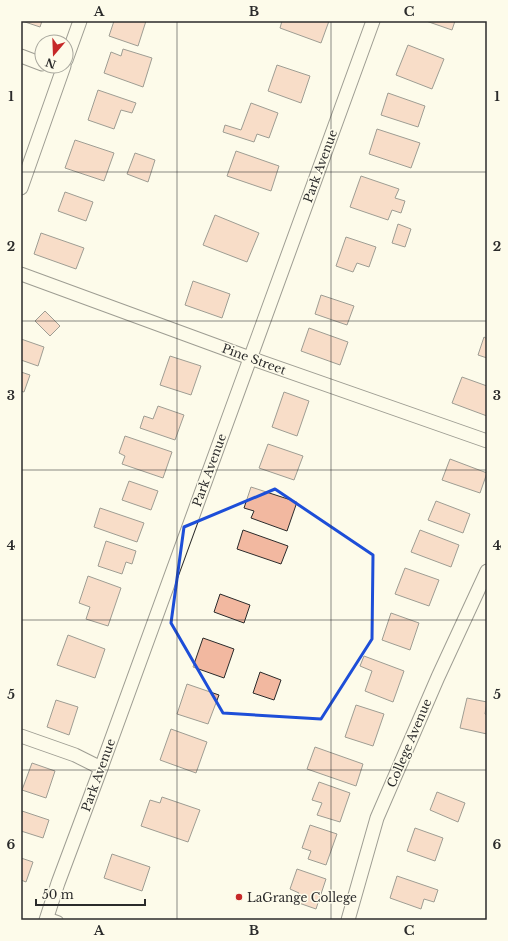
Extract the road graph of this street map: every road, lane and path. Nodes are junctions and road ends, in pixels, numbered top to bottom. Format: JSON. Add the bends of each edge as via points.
{"nodes":[{"id":1,"x":80,"y":21,"type":"edge"},
{"id":2,"x":373,"y":21,"type":"edge"},
{"id":3,"x":74,"y":38,"type":"edge"},
{"id":4,"x":21,"y":56,"type":"edge"},
{"id":5,"x":34,"y":61,"type":"edge"},
{"id":6,"x":61,"y":74,"type":"edge"},
{"id":7,"x":21,"y":188,"type":"edge"},
{"id":8,"x":21,"y":274,"type":"edge"},
{"id":9,"x":250,"y":358,"type":"junction"},
{"id":10,"x":487,"y":441,"type":"edge"},
{"id":11,"x":487,"y":571,"type":"edge"},
{"id":12,"x":21,"y":736,"type":"edge"},
{"id":13,"x":101,"y":768,"type":"junction"},
{"id":14,"x":51,"y":919,"type":"edge"},
{"id":15,"x":348,"y":920,"type":"edge"}],
"edges":[{"from":1,"to":3,"type":"street"},
{"from":2,"to":9,"type":"street","name":"Park Avenue"},
{"from":4,"to":5,"type":"street"},
{"from":6,"to":7,"type":"street"},
{"from":8,"to":9,"type":"street","name":"Pine Street"},
{"from":9,"to":10,"type":"street","name":"Pine Street"},
{"from":9,"to":13,"type":"street","name":"Park Avenue"},
{"from":11,"to":15,"type":"street","name":"College Avenue","via":[[377,818]]},
{"from":12,"to":13,"type":"street","via":[[75,755]]},
{"from":13,"to":14,"type":"street","name":"Park Avenue","via":[[58,883]]}]}
